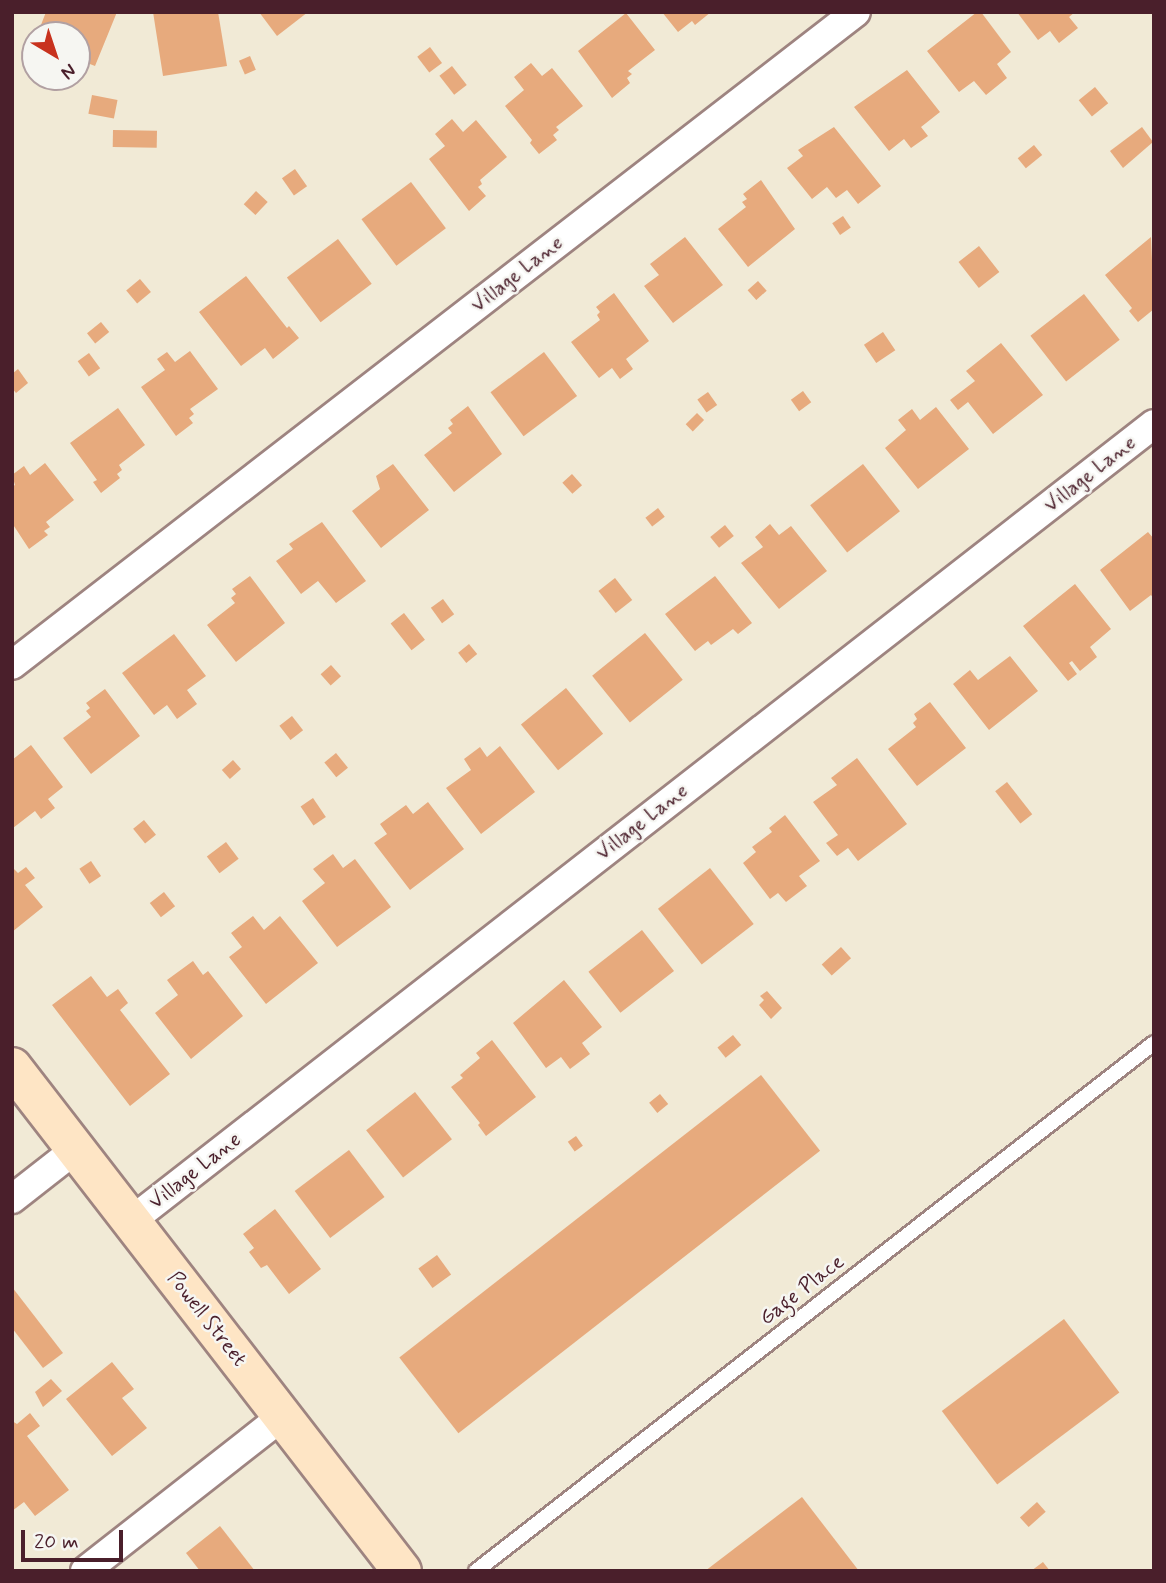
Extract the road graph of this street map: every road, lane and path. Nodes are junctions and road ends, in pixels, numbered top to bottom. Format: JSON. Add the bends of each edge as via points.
{"nodes":[{"id":1,"x":856,"y":12,"type":"edge"},
{"id":2,"x":1154,"y":424,"type":"edge"},
{"id":3,"x":12,"y":665,"type":"edge"},
{"id":4,"x":1154,"y":1043,"type":"edge"},
{"id":5,"x":12,"y":1068,"type":"edge"},
{"id":6,"x":76,"y":1149,"type":"junction"},
{"id":7,"x":12,"y":1199,"type":"edge"},
{"id":8,"x":131,"y":1221,"type":"junction"},
{"id":9,"x":283,"y":1416,"type":"junction"},
{"id":10,"x":85,"y":1571,"type":"edge"},
{"id":11,"x":402,"y":1571,"type":"edge"},
{"id":12,"x":476,"y":1571,"type":"edge"}],
"edges":[{"from":1,"to":3,"type":"street","name":"Village Lane"},
{"from":2,"to":8,"type":"street","name":"Village Lane"},
{"from":4,"to":12,"type":"lane","name":"Gage Place"},
{"from":5,"to":6,"type":"street","name":"Powell Street"},
{"from":6,"to":7,"type":"street"},
{"from":6,"to":8,"type":"street","name":"Powell Street"},
{"from":8,"to":9,"type":"street","name":"Powell Street"},
{"from":9,"to":10,"type":"street"},
{"from":9,"to":11,"type":"street","name":"Powell Street"}]}
